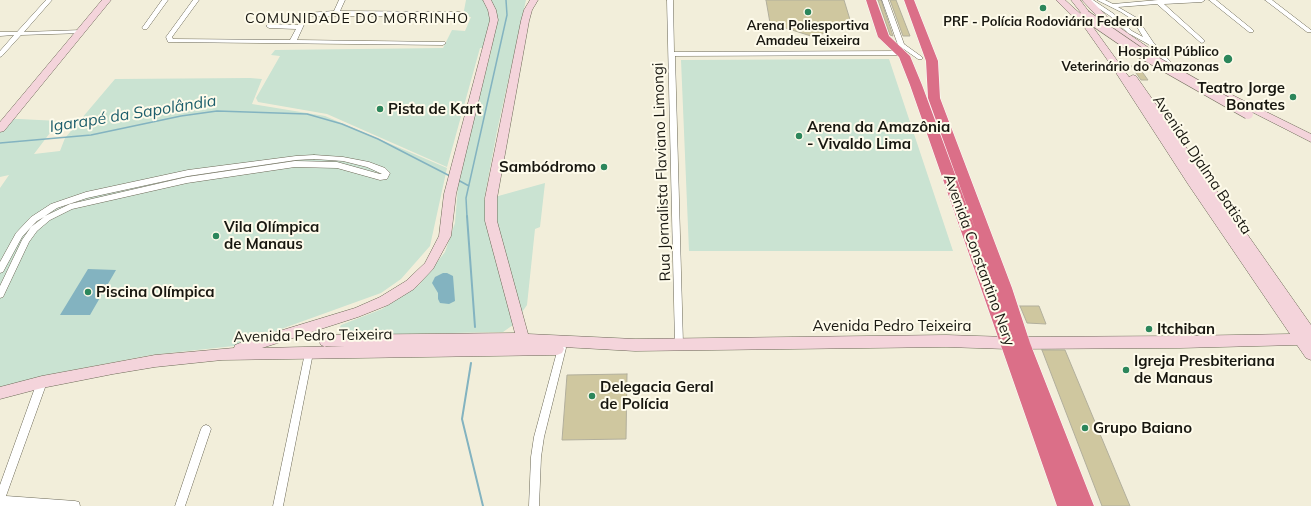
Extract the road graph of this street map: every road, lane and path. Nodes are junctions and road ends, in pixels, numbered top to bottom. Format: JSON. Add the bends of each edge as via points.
{"nodes":[{"id":1,"x":49,"y":0,"type":"edge"},
{"id":2,"x":107,"y":0,"type":"edge"},
{"id":3,"x":165,"y":0,"type":"edge"},
{"id":4,"x":196,"y":0,"type":"edge"},
{"id":5,"x":342,"y":0,"type":"edge"},
{"id":6,"x":487,"y":0,"type":"edge"},
{"id":7,"x":534,"y":0,"type":"edge"},
{"id":8,"x":670,"y":0,"type":"edge"},
{"id":9,"x":870,"y":0,"type":"edge"},
{"id":10,"x":885,"y":0,"type":"edge"},
{"id":11,"x":900,"y":0,"type":"edge"},
{"id":12,"x":909,"y":0,"type":"edge"},
{"id":13,"x":1060,"y":0,"type":"edge"},
{"id":14,"x":1065,"y":0,"type":"edge"},
{"id":15,"x":1075,"y":0,"type":"edge"},
{"id":16,"x":1086,"y":0,"type":"edge"},
{"id":17,"x":1089,"y":0,"type":"edge"},
{"id":18,"x":1100,"y":0,"type":"edge"},
{"id":19,"x":1202,"y":0,"type":"edge"},
{"id":20,"x":1212,"y":0,"type":"edge"},
{"id":21,"x":1268,"y":0,"type":"edge"},
{"id":22,"x":1158,"y":2,"type":"edge"},
{"id":23,"x":1112,"y":6,"type":"junction"},
{"id":24,"x":1124,"y":10,"type":"junction"},
{"id":25,"x":336,"y":12,"type":"junction"},
{"id":26,"x":460,"y":14,"type":"dead end"},
{"id":27,"x":269,"y":26,"type":"dead end"},
{"id":28,"x":300,"y":27,"type":"junction"},
{"id":29,"x":145,"y":28,"type":"dead end"},
{"id":30,"x":1251,"y":31,"type":"dead end"},
{"id":31,"x":1309,"y":31,"type":"dead end"},
{"id":32,"x":82,"y":32,"type":"junction"},
{"id":33,"x":19,"y":33,"type":"junction"},
{"id":34,"x":0,"y":34,"type":"edge"},
{"id":35,"x":293,"y":41,"type":"junction"},
{"id":36,"x":1202,"y":41,"type":"dead end"},
{"id":37,"x":442,"y":43,"type":"dead end"},
{"id":38,"x":1150,"y":43,"type":"junction"},
{"id":39,"x":901,"y":53,"type":"junction"},
{"id":40,"x":671,"y":54,"type":"junction"},
{"id":41,"x":0,"y":55,"type":"edge"},
{"id":42,"x":920,"y":58,"type":"junction"},
{"id":43,"x":1171,"y":66,"type":"junction"},
{"id":44,"x":934,"y":98,"type":"junction"},
{"id":45,"x":0,"y":128,"type":"edge"},
{"id":46,"x":1311,"y":138,"type":"edge"},
{"id":47,"x":1311,"y":145,"type":"edge"},
{"id":48,"x":295,"y":161,"type":"junction"},
{"id":49,"x":109,"y":193,"type":"junction"},
{"id":50,"x":0,"y":270,"type":"edge"},
{"id":51,"x":0,"y":294,"type":"edge"},
{"id":52,"x":347,"y":315,"type":"junction"},
{"id":53,"x":1308,"y":338,"type":"edge"},
{"id":54,"x":508,"y":339,"type":"junction"},
{"id":55,"x":523,"y":339,"type":"junction"},
{"id":56,"x":1273,"y":339,"type":"junction"},
{"id":57,"x":1015,"y":343,"type":"junction"},
{"id":58,"x":680,"y":344,"type":"junction"},
{"id":59,"x":630,"y":345,"type":"junction"},
{"id":60,"x":329,"y":347,"type":"junction"},
{"id":61,"x":562,"y":348,"type":"junction"},
{"id":62,"x":496,"y":351,"type":"junction"},
{"id":63,"x":309,"y":353,"type":"junction"},
{"id":64,"x":222,"y":354,"type":"junction"},
{"id":65,"x":1311,"y":355,"type":"edge"},
{"id":66,"x":42,"y":382,"type":"junction"},
{"id":67,"x":0,"y":393,"type":"edge"},
{"id":68,"x":206,"y":429,"type":"dead end"},
{"id":69,"x":0,"y":500,"type":"edge"},
{"id":70,"x":75,"y":506,"type":"edge"},
{"id":71,"x":180,"y":506,"type":"edge"},
{"id":72,"x":278,"y":506,"type":"edge"},
{"id":73,"x":534,"y":506,"type":"edge"},
{"id":74,"x":1067,"y":506,"type":"edge"},
{"id":75,"x":1084,"y":506,"type":"edge"}],
"edges":[{"from":1,"to":33,"type":"street"},
{"from":2,"to":32,"type":"street"},
{"from":3,"to":29,"type":"street"},
{"from":4,"to":35,"type":"street","via":[[169,40]]},
{"from":5,"to":25,"type":"street"},
{"from":6,"to":52,"type":"street","via":[[494,20],[456,167],[445,236],[429,266],[410,284],[378,303]]},
{"from":7,"to":55,"type":"street","via":[[528,10],[524,28],[491,198],[491,221]]},
{"from":8,"to":40,"type":"street","name":"Rua Jornalista Flaviano Limongi"},
{"from":9,"to":39,"type":"highway","name":"Avenida Constantino Nery","via":[[884,37]]},
{"from":10,"to":42,"type":"street","via":[[901,45]]},
{"from":11,"to":42,"type":"highway"},
{"from":12,"to":44,"type":"highway","name":"Avenida Constantino Nery","via":[[932,61]]},
{"from":13,"to":53,"type":"street","name":"Avenida Djalma Batista","via":[[1088,26]]},
{"from":14,"to":47,"type":"street","bridge":true,"via":[[1139,52],[1248,114]]},
{"from":15,"to":53,"type":"street","name":"Avenida Djalma Batista","via":[[1123,64]]},
{"from":16,"to":43,"type":"street","via":[[1122,34]]},
{"from":17,"to":38,"type":"street","via":[[1112,15],[1133,35]]},
{"from":18,"to":23,"type":"street"},
{"from":19,"to":22,"type":"street"},
{"from":20,"to":30,"type":"street"},
{"from":21,"to":31,"type":"street"},
{"from":22,"to":23,"type":"street"},
{"from":22,"to":24,"type":"street"},
{"from":22,"to":36,"type":"street"},
{"from":23,"to":24,"type":"street"},
{"from":24,"to":38,"type":"street","via":[[1140,25]]},
{"from":25,"to":26,"type":"street"},
{"from":25,"to":28,"type":"street","via":[[309,14],[304,17]]},
{"from":27,"to":28,"type":"street"},
{"from":28,"to":35,"type":"street"},
{"from":32,"to":33,"type":"street"},
{"from":32,"to":45,"type":"street"},
{"from":33,"to":34,"type":"street"},
{"from":33,"to":41,"type":"street"},
{"from":35,"to":37,"type":"street"},
{"from":38,"to":43,"type":"street"},
{"from":39,"to":40,"type":"street"},
{"from":39,"to":57,"type":"highway","name":"Avenida Constantino Nery","via":[[907,61]]},
{"from":40,"to":58,"type":"street","name":"Rua Jornalista Flaviano Limongi"},
{"from":42,"to":44,"type":"highway"},
{"from":43,"to":46,"type":"street"},
{"from":44,"to":57,"type":"highway","name":"Avenida Constantino Nery","via":[[1010,304]]},
{"from":48,"to":48,"type":"street","via":[[337,165],[378,177],[386,174],[382,170],[343,159],[314,157]]},
{"from":48,"to":49,"type":"street","via":[[233,169],[187,180]]},
{"from":49,"to":50,"type":"street","via":[[69,200],[34,219],[19,236]]},
{"from":49,"to":51,"type":"street","via":[[58,212],[40,223],[26,240]]},
{"from":52,"to":60,"type":"street","via":[[328,333]]},
{"from":52,"to":64,"type":"street","via":[[268,342]]},
{"from":53,"to":56,"type":"street","name":"Avenida Pedro Teixeira"},
{"from":53,"to":65,"type":"street","name":"Avenida Djalma Batista"},
{"from":54,"to":55,"type":"street","name":"Avenida Pedro Teixeira"},
{"from":54,"to":60,"type":"street","name":"Avenida Pedro Teixeira"},
{"from":54,"to":62,"type":"street"},
{"from":55,"to":59,"type":"street","name":"Avenida Pedro Teixeira"},
{"from":56,"to":57,"type":"street","name":"Avenida Pedro Teixeira"},
{"from":56,"to":65,"type":"street","name":"Avenida Pedro Teixeira"},
{"from":57,"to":58,"type":"street","name":"Avenida Pedro Teixeira","via":[[946,341]]},
{"from":57,"to":74,"type":"highway","name":"Avenida Constantino Nery"},
{"from":57,"to":75,"type":"highway","name":"Avenida Constantino Nery","via":[[1024,344]]},
{"from":58,"to":59,"type":"street","name":"Avenida Pedro Teixeira"},
{"from":59,"to":61,"type":"street","name":"Avenida Pedro Teixeira"},
{"from":60,"to":62,"type":"street","name":"Avenida Pedro Teixeira"},
{"from":60,"to":63,"type":"street","name":"Avenida Pedro Teixeira"},
{"from":61,"to":62,"type":"street","name":"Avenida Pedro Teixeira"},
{"from":61,"to":73,"type":"street","via":[[539,437]]},
{"from":63,"to":64,"type":"street","name":"Avenida Pedro Teixeira"},
{"from":63,"to":72,"type":"street"},
{"from":64,"to":66,"type":"street","name":"Avenida Pedro Teixeira","via":[[155,361]]},
{"from":66,"to":67,"type":"street","name":"Avenida Pedro Teixeira"},
{"from":66,"to":69,"type":"street"},
{"from":68,"to":71,"type":"street"},
{"from":69,"to":70,"type":"street"}]}
